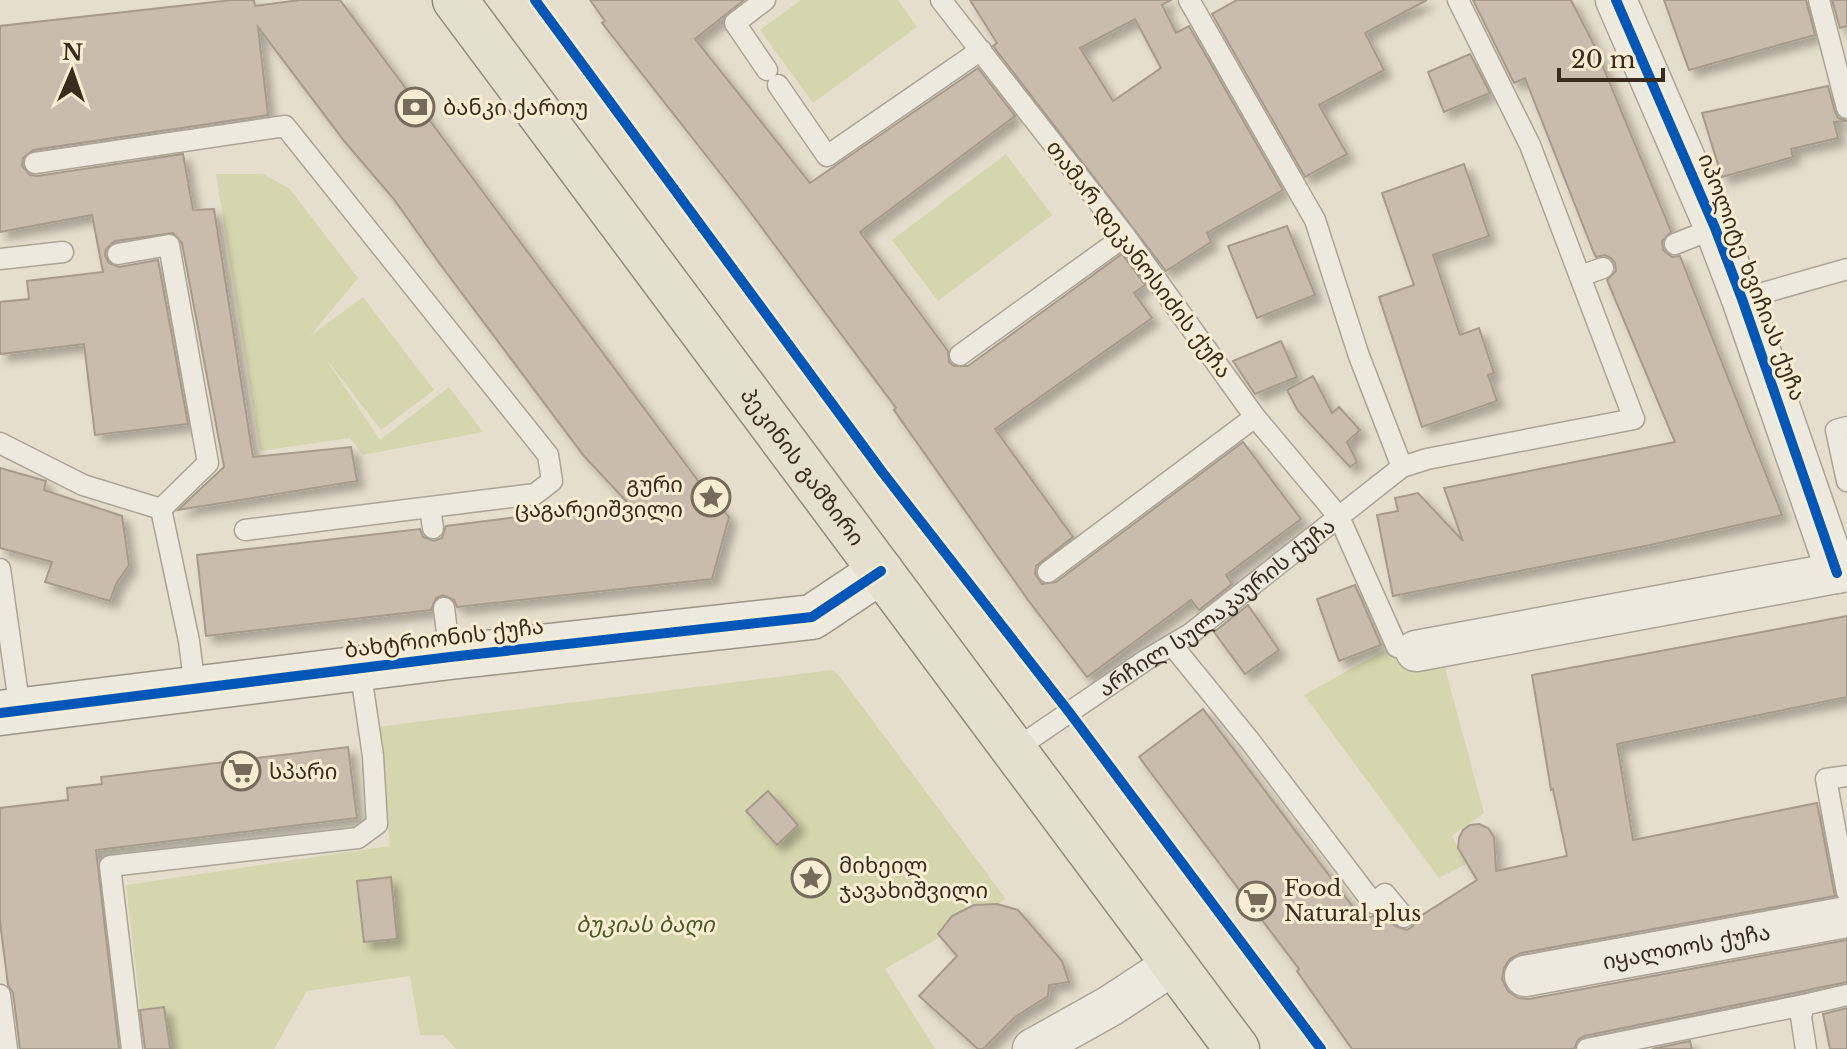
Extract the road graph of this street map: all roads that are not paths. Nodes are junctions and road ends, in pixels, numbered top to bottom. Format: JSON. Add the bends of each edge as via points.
{"nodes":[{"id":1,"x":455,"y":0,"type":"edge"},
{"id":2,"x":765,"y":0,"type":"edge"},
{"id":3,"x":941,"y":0,"type":"edge"},
{"id":4,"x":1189,"y":0,"type":"edge"},
{"id":5,"x":1458,"y":0,"type":"edge"},
{"id":6,"x":1616,"y":0,"type":"edge"},
{"id":7,"x":1819,"y":0,"type":"edge"},
{"id":8,"x":981,"y":50,"type":"junction"},
{"id":9,"x":1847,"y":108,"type":"edge"},
{"id":10,"x":35,"y":163,"type":"dead end"},
{"id":11,"x":1715,"y":228,"type":"junction"},
{"id":12,"x":1125,"y":236,"type":"junction"},
{"id":13,"x":1675,"y":244,"type":"dead end"},
{"id":14,"x":63,"y":252,"type":"dead end"},
{"id":15,"x":118,"y":254,"type":"dead end"},
{"id":16,"x":0,"y":259,"type":"edge"},
{"id":17,"x":1603,"y":268,"type":"dead end"},
{"id":18,"x":1847,"y":269,"type":"edge"},
{"id":19,"x":1580,"y":276,"type":"junction"},
{"id":20,"x":1742,"y":299,"type":"junction"},
{"id":21,"x":960,"y":355,"type":"dead end"},
{"id":22,"x":1255,"y":417,"type":"junction"},
{"id":23,"x":1847,"y":427,"type":"edge"},
{"id":24,"x":0,"y":443,"type":"edge"},
{"id":25,"x":1402,"y":467,"type":"junction"},
{"id":26,"x":1847,"y":481,"type":"edge"},
{"id":27,"x":161,"y":509,"type":"junction"},
{"id":28,"x":1339,"y":517,"type":"junction"},
{"id":29,"x":245,"y":530,"type":"dead end"},
{"id":30,"x":0,"y":569,"type":"edge"},
{"id":31,"x":881,"y":571,"type":"junction"},
{"id":32,"x":1048,"y":572,"type":"dead end"},
{"id":33,"x":1842,"y":572,"type":"edge"},
{"id":34,"x":444,"y":608,"type":"dead end"},
{"id":35,"x":1172,"y":645,"type":"junction"},
{"id":36,"x":1406,"y":649,"type":"joint"},
{"id":37,"x":450,"y":657,"type":"junction"},
{"id":38,"x":360,"y":668,"type":"junction"},
{"id":39,"x":195,"y":688,"type":"junction"},
{"id":40,"x":10,"y":711,"type":"edge"},
{"id":41,"x":1014,"y":750,"type":"junction"},
{"id":42,"x":1847,"y":776,"type":"edge"},
{"id":43,"x":1847,"y":892,"type":"edge"},
{"id":44,"x":1404,"y":917,"type":"dead end"},
{"id":45,"x":1847,"y":917,"type":"edge"},
{"id":46,"x":1174,"y":964,"type":"junction"},
{"id":47,"x":1525,"y":976,"type":"dead end"},
{"id":48,"x":0,"y":995,"type":"edge"},
{"id":49,"x":1847,"y":995,"type":"edge"},
{"id":50,"x":1804,"y":1005,"type":"junction"},
{"id":51,"x":7,"y":1049,"type":"edge"},
{"id":52,"x":132,"y":1049,"type":"edge"},
{"id":53,"x":1033,"y":1049,"type":"edge"},
{"id":54,"x":1237,"y":1049,"type":"edge"},
{"id":55,"x":1587,"y":1049,"type":"edge"},
{"id":56,"x":1806,"y":1049,"type":"edge"}],
"edges":[{"from":1,"to":31,"type":"main road","name":"პეკინის გამზირი"},
{"from":2,"to":8,"type":"lane","via":[[735,23],[827,156]]},
{"from":3,"to":8,"type":"lane","name":"თამარ დეკანოსიძის ქუჩა"},
{"from":4,"to":25,"type":"lane","via":[[1315,220]]},
{"from":5,"to":19,"type":"lane","via":[[1477,23]]},
{"from":6,"to":11,"type":"street","name":"იპოლიტე ხვიჩიას ქუჩა"},
{"from":7,"to":9,"type":"lane"},
{"from":8,"to":12,"type":"lane","name":"თამარ დეკანოსიძის ქუჩა"},
{"from":10,"to":29,"type":"lane","via":[[285,126],[548,455],[552,481],[535,494],[431,518]]},
{"from":11,"to":13,"type":"lane"},
{"from":11,"to":20,"type":"street","name":"იპოლიტე ხვიჩიას ქუჩა"},
{"from":12,"to":21,"type":"lane"},
{"from":12,"to":22,"type":"lane","name":"თამარ დეკანოსიძის ქუჩა"},
{"from":14,"to":16,"type":"lane"},
{"from":15,"to":27,"type":"lane","via":[[169,245],[208,463]]},
{"from":17,"to":19,"type":"lane"},
{"from":18,"to":20,"type":"lane"},
{"from":19,"to":25,"type":"lane","via":[[1634,419]]},
{"from":20,"to":33,"type":"street","name":"იპოლიტე ხვიჩიას ქუჩა"},
{"from":22,"to":28,"type":"lane","name":"თამარ დეკანოსიძის ქუჩა"},
{"from":22,"to":32,"type":"lane"},
{"from":23,"to":26,"type":"lane","via":[[1836,430]]},
{"from":24,"to":27,"type":"lane","via":[[83,485]]},
{"from":25,"to":28,"type":"lane"},
{"from":27,"to":39,"type":"lane"},
{"from":28,"to":35,"type":"lane","name":"არჩილ სულაკაურის ქუჩა"},
{"from":28,"to":36,"type":"lane","name":"არჩილ სულაკაურის ქუჩა"},
{"from":30,"to":40,"type":"lane"},
{"from":31,"to":37,"type":"street","name":"ბახტრიონის ქუჩა","via":[[812,617]]},
{"from":31,"to":41,"type":"main road","name":"პეკინის გამზირი"},
{"from":33,"to":36,"type":"street","name":"არჩილ სულაკაურის ქუჩა"},
{"from":34,"to":37,"type":"lane"},
{"from":35,"to":41,"type":"lane","name":"არჩილ სულაკაურის ქუჩა"},
{"from":35,"to":44,"type":"lane","via":[[1373,903],[1385,894]]},
{"from":37,"to":38,"type":"street","name":"ბახტრიონის ქუჩა"},
{"from":38,"to":39,"type":"street","name":"ბახტრიონის ქუჩა"},
{"from":38,"to":52,"type":"lane","via":[[377,824],[358,838],[110,866]]},
{"from":39,"to":40,"type":"street","name":"ბახტრიონის ქუჩა"},
{"from":41,"to":46,"type":"main road","name":"პეკინის გამზირი"},
{"from":42,"to":43,"type":"lane","via":[[1826,779]]},
{"from":45,"to":47,"type":"street","name":"იყალთოს ქუჩა"},
{"from":46,"to":53,"type":"street"},
{"from":46,"to":54,"type":"main road","name":"პეკინის გამზირი"},
{"from":48,"to":51,"type":"lane"},
{"from":49,"to":50,"type":"lane"},
{"from":50,"to":55,"type":"lane"},
{"from":50,"to":56,"type":"lane"}]}
